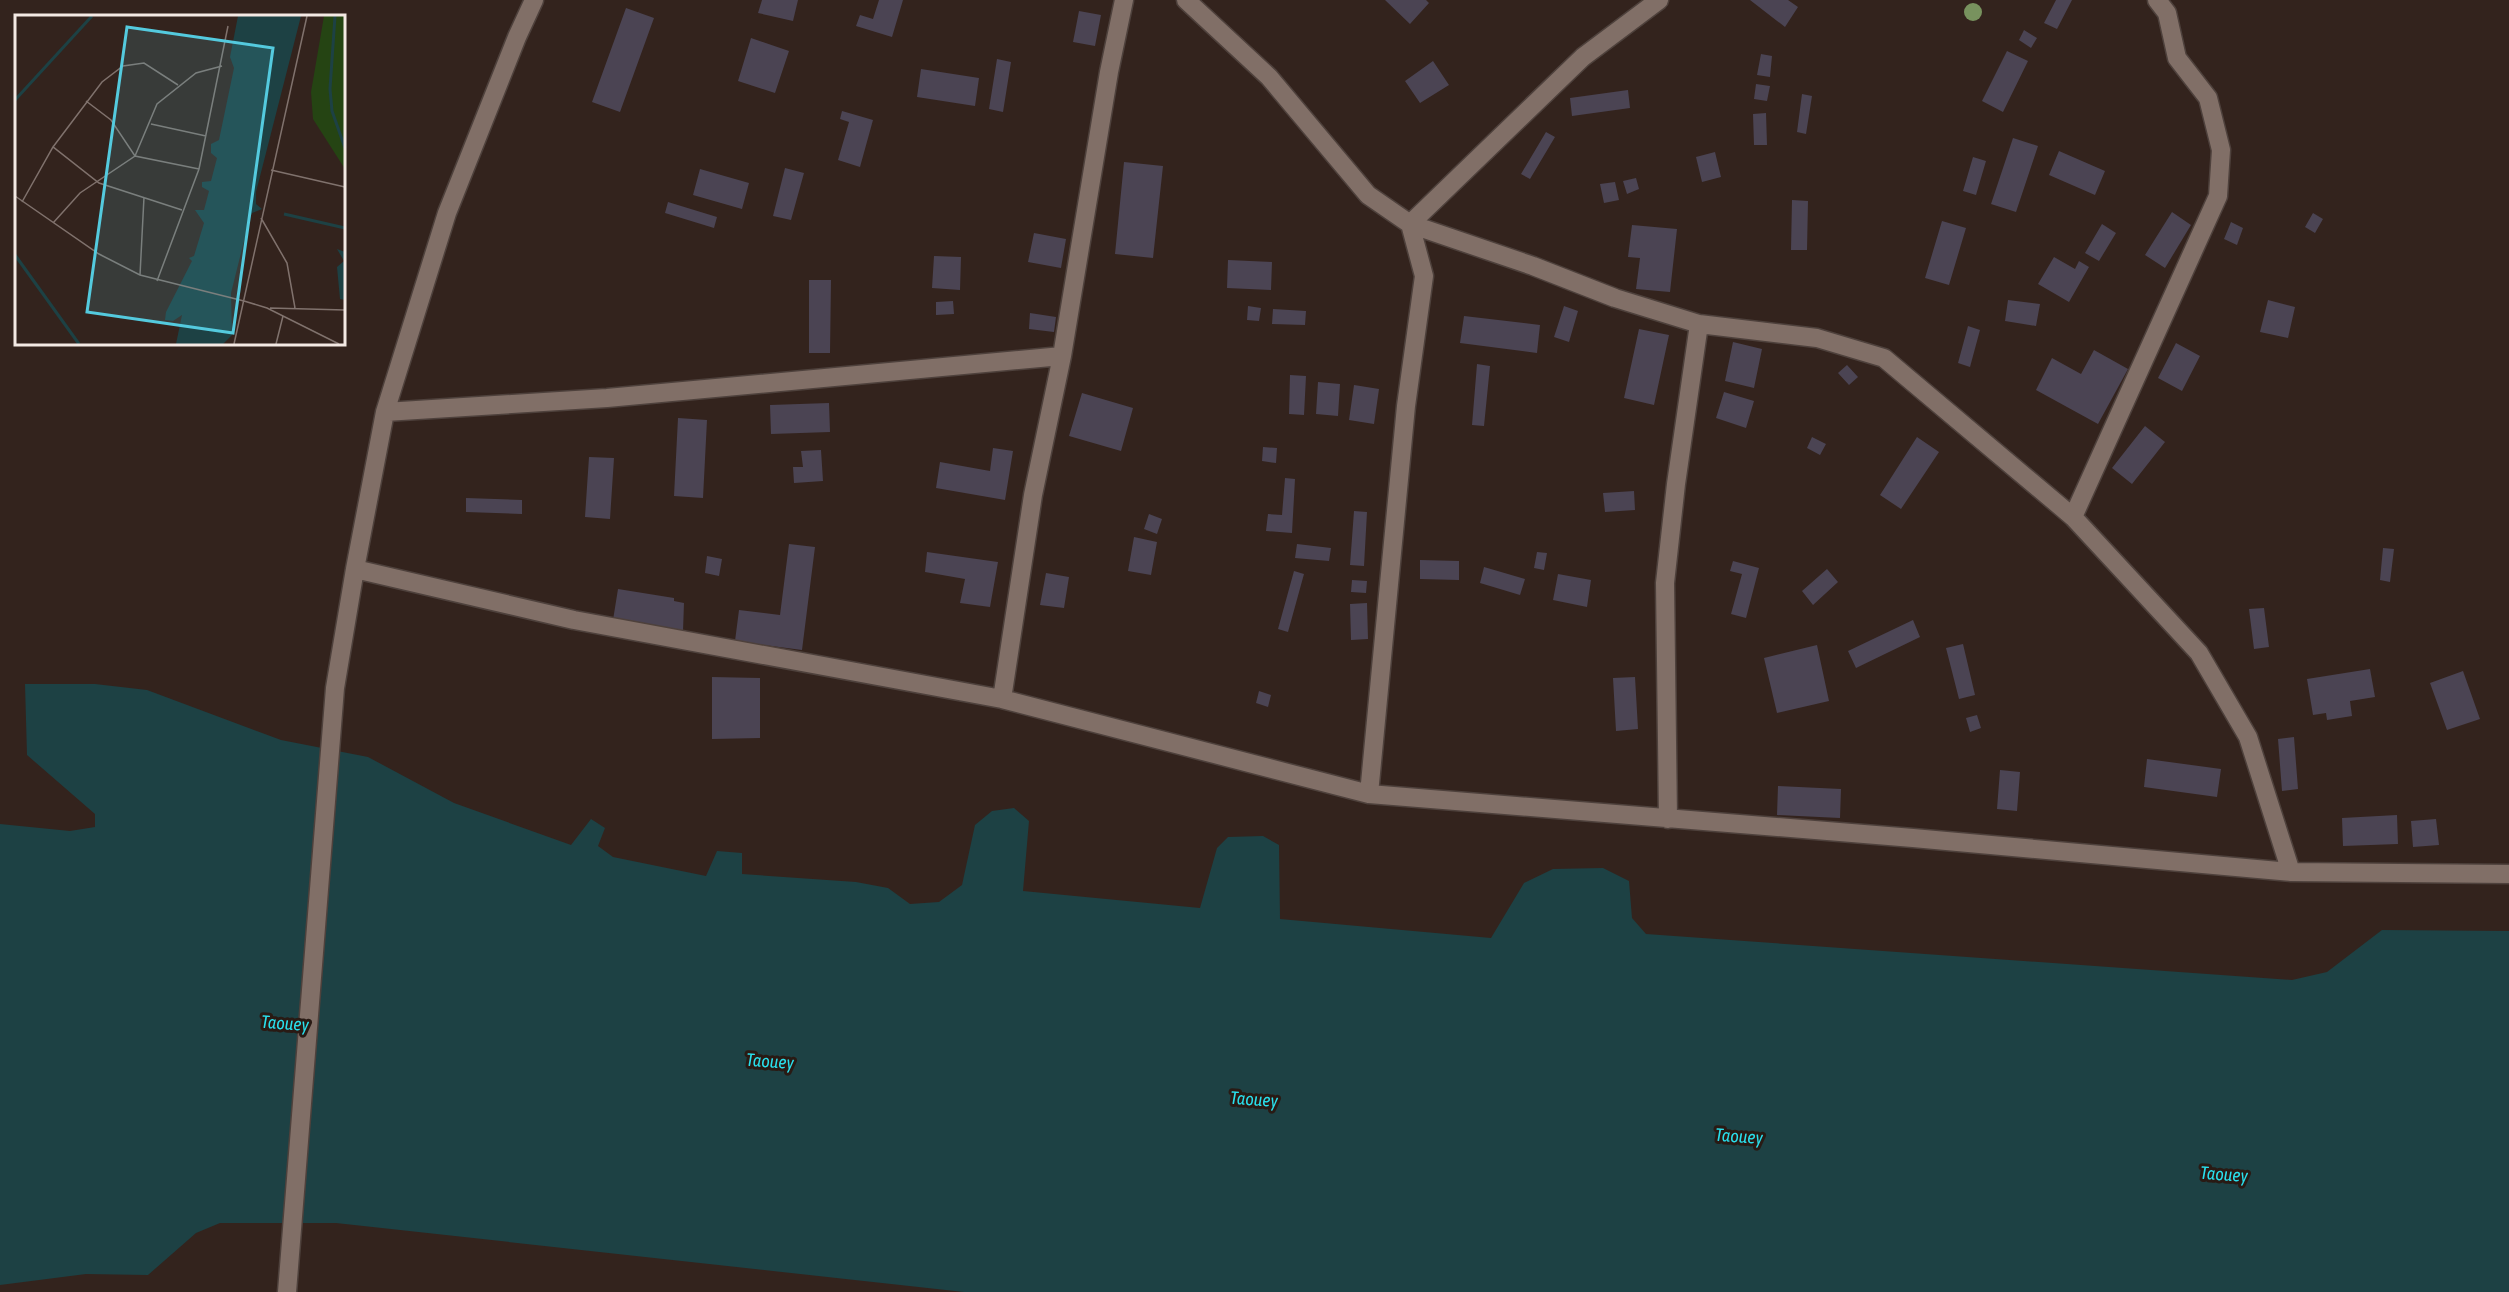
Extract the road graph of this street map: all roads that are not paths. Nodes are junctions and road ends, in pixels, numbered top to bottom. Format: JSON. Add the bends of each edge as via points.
{"nodes":[{"id":1,"x":534,"y":0,"type":"edge"},
{"id":2,"x":1124,"y":0,"type":"edge"},
{"id":3,"x":1186,"y":0,"type":"edge"},
{"id":4,"x":1659,"y":0,"type":"edge"},
{"id":5,"x":2157,"y":0,"type":"edge"},
{"id":6,"x":1410,"y":224,"type":"junction"},
{"id":7,"x":1699,"y":324,"type":"junction"},
{"id":8,"x":1062,"y":356,"type":"junction"},
{"id":9,"x":385,"y":412,"type":"junction"},
{"id":10,"x":2073,"y":517,"type":"junction"},
{"id":11,"x":355,"y":569,"type":"junction"},
{"id":12,"x":1002,"y":699,"type":"junction"},
{"id":13,"x":1369,"y":794,"type":"junction"},
{"id":14,"x":1668,"y":819,"type":"junction"},
{"id":15,"x":2291,"y":872,"type":"junction"},
{"id":16,"x":2509,"y":874,"type":"edge"},
{"id":17,"x":287,"y":1292,"type":"edge"}],
"edges":[{"from":1,"to":9,"type":"street","via":[[447,213]]},
{"from":2,"to":8,"type":"street","via":[[1108,72]]},
{"from":3,"to":6,"type":"street","via":[[1269,77],[1368,195]]},
{"from":4,"to":6,"type":"street","via":[[1583,57]]},
{"from":5,"to":10,"type":"street","via":[[2167,13],[2177,58],[2208,98],[2221,150],[2218,196]]},
{"from":6,"to":7,"type":"street"},
{"from":6,"to":13,"type":"street","via":[[1424,276],[1406,406]]},
{"from":7,"to":10,"type":"street","via":[[1817,338],[1884,358]]},
{"from":7,"to":14,"type":"street","via":[[1665,583]]},
{"from":8,"to":9,"type":"street","via":[[607,398]]},
{"from":8,"to":12,"type":"street","via":[[1033,495]]},
{"from":9,"to":11,"type":"street"},
{"from":10,"to":15,"type":"street","via":[[2199,653],[2248,737]]},
{"from":11,"to":12,"type":"street","via":[[574,620]]},
{"from":11,"to":17,"type":"street","via":[[334,688]]},
{"from":12,"to":13,"type":"street"},
{"from":13,"to":14,"type":"street"},
{"from":14,"to":15,"type":"street"},
{"from":15,"to":16,"type":"street"}]}
